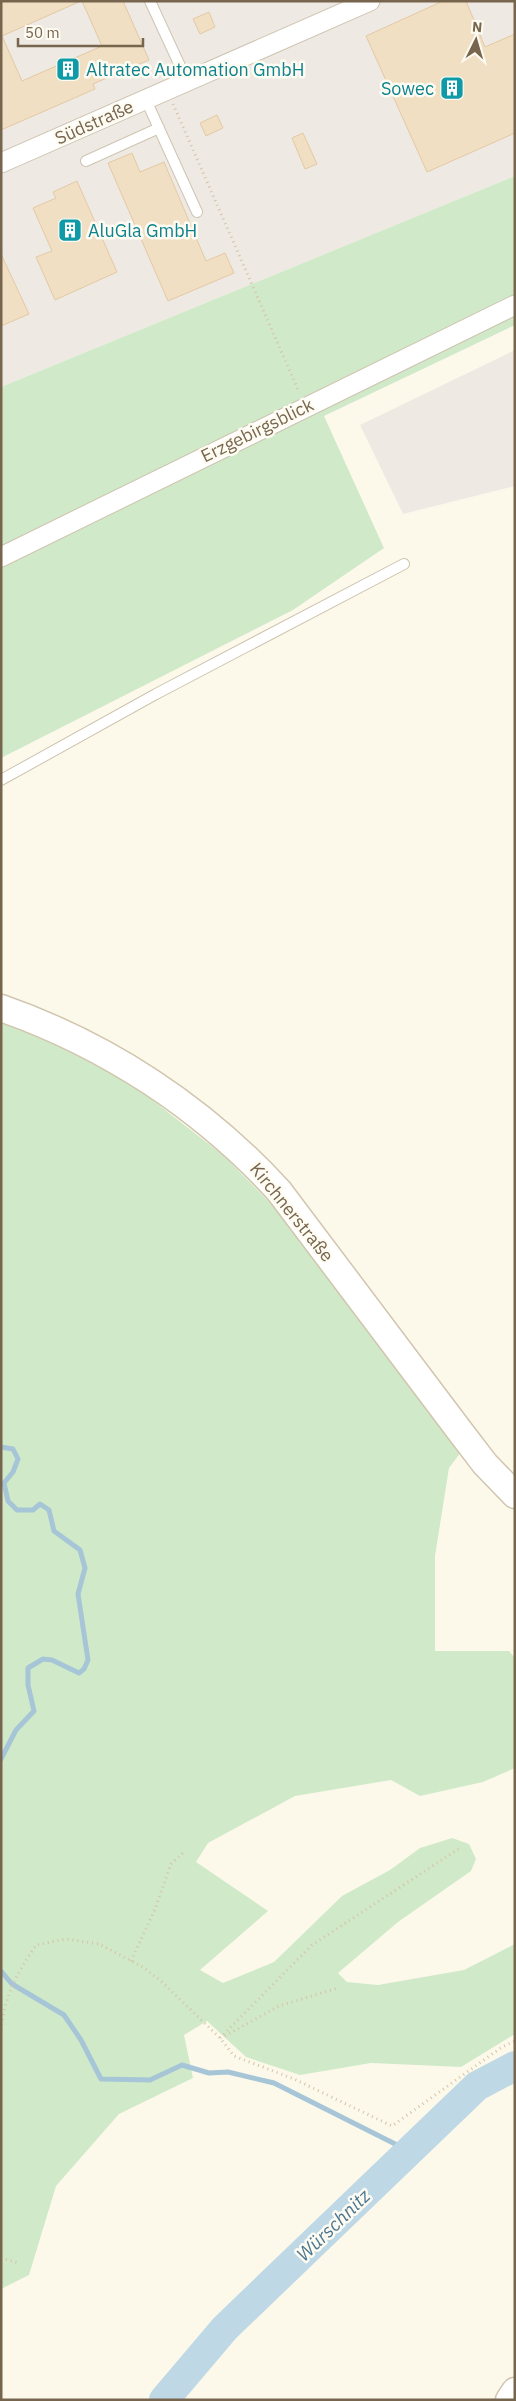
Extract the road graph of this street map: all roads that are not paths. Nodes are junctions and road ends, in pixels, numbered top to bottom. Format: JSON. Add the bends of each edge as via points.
{"nodes":[{"id":1,"x":150,"y":1,"type":"edge"},
{"id":2,"x":370,"y":1,"type":"edge"},
{"id":3,"x":187,"y":81,"type":"junction"},
{"id":4,"x":146,"y":100,"type":"junction"},
{"id":5,"x":159,"y":128,"type":"junction"},
{"id":6,"x":86,"y":161,"type":"dead end"},
{"id":7,"x":1,"y":163,"type":"edge"},
{"id":8,"x":197,"y":212,"type":"dead end"},
{"id":9,"x":515,"y":305,"type":"edge"},
{"id":10,"x":1,"y":556,"type":"edge"},
{"id":11,"x":404,"y":564,"type":"dead end"},
{"id":12,"x":1,"y":780,"type":"edge"},
{"id":13,"x":1,"y":1008,"type":"edge"},
{"id":14,"x":515,"y":1495,"type":"edge"},
{"id":15,"x":515,"y":2391,"type":"edge"},
{"id":16,"x":509,"y":2400,"type":"edge"}],
"edges":[{"from":1,"to":3,"type":"lane"},
{"from":2,"to":3,"type":"street","name":"Südstraße"},
{"from":3,"to":4,"type":"street","name":"Südstraße"},
{"from":4,"to":5,"type":"lane"},
{"from":4,"to":7,"type":"street","name":"Südstraße"},
{"from":5,"to":6,"type":"lane"},
{"from":5,"to":8,"type":"lane"},
{"from":9,"to":10,"type":"street","name":"Erzgebirgsblick"},
{"from":11,"to":12,"type":"lane","via":[[156,694]]},
{"from":13,"to":14,"type":"street","name":"Kirchnerstraße","via":[[35,1020],[160,1087],[241,1151],[279,1192],[458,1430]]},
{"from":15,"to":16,"type":"street"}]}
